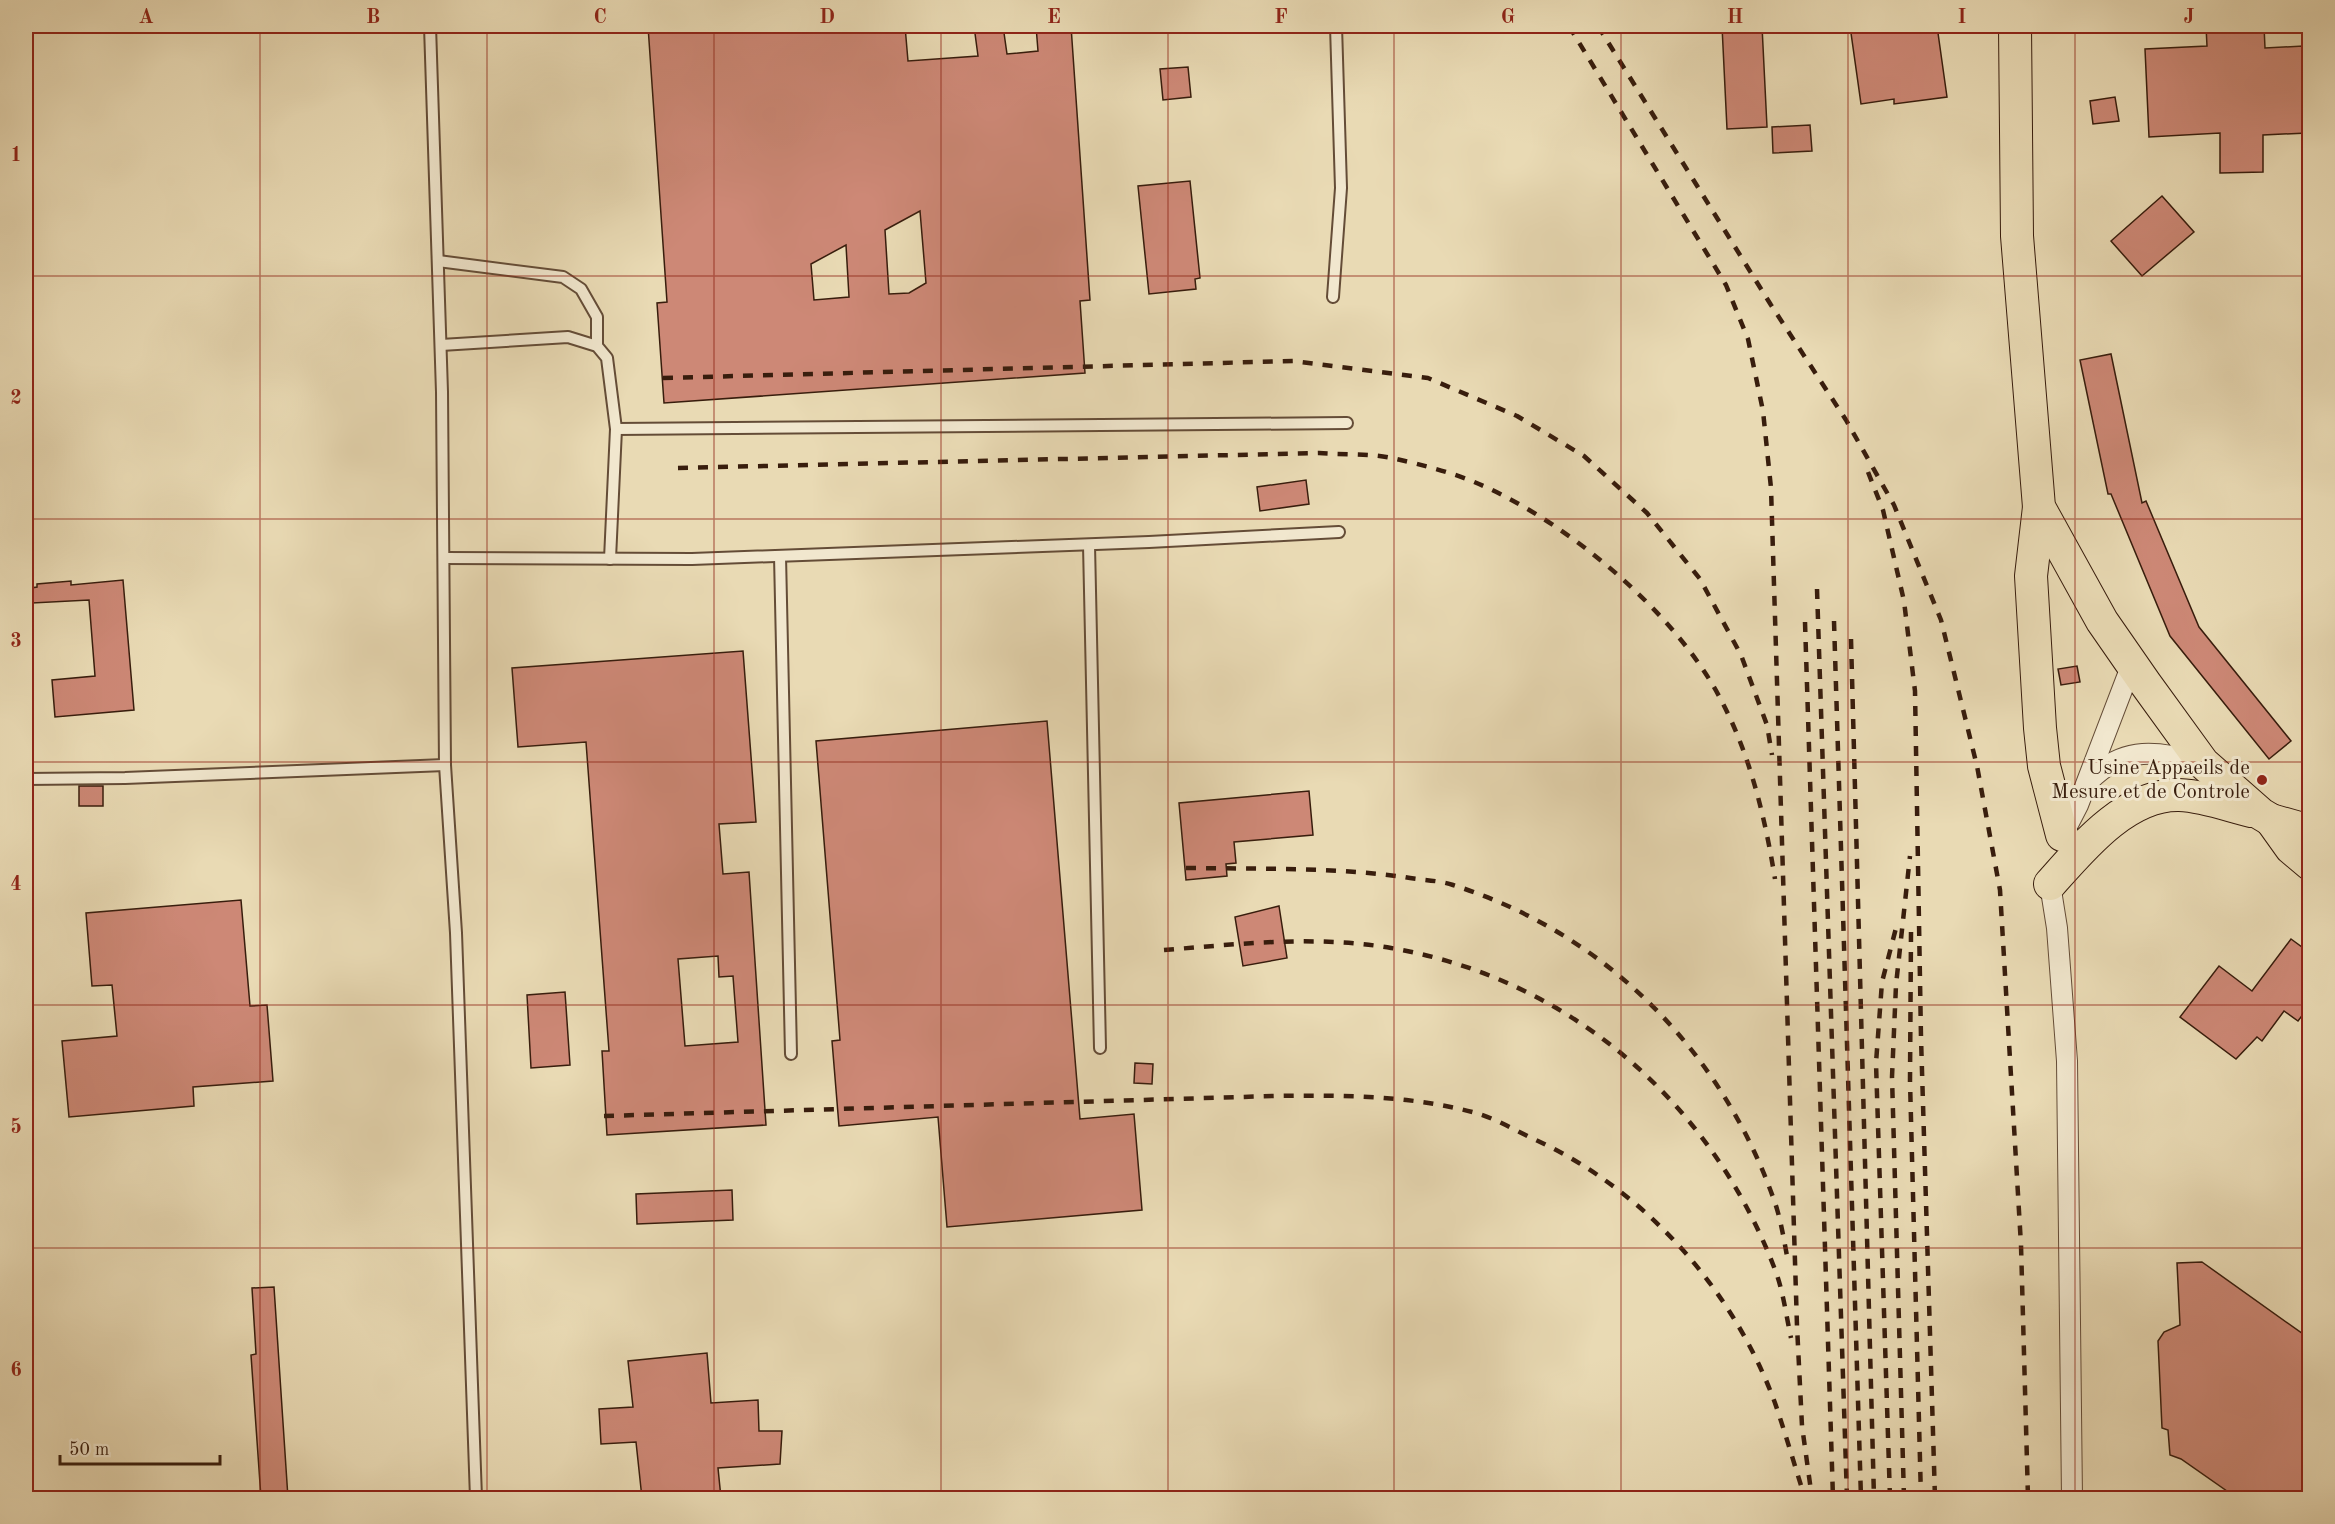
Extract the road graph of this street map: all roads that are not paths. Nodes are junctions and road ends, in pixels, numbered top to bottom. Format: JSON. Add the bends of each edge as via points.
{"nodes":[{"id":1,"x":430,"y":26,"type":"edge"},
{"id":2,"x":1336,"y":26,"type":"edge"},
{"id":3,"x":2015,"y":26,"type":"edge"},
{"id":4,"x":438,"y":261,"type":"junction"},
{"id":5,"x":1334,"y":297,"type":"dead end"},
{"id":6,"x":441,"y":345,"type":"junction"},
{"id":7,"x":597,"y":345,"type":"junction"},
{"id":8,"x":1347,"y":423,"type":"dead end"},
{"id":9,"x":616,"y":429,"type":"junction"},
{"id":10,"x":2039,"y":507,"type":"junction"},
{"id":11,"x":1340,"y":532,"type":"dead end"},
{"id":12,"x":1089,"y":545,"type":"junction"},
{"id":13,"x":780,"y":556,"type":"junction"},
{"id":14,"x":444,"y":558,"type":"junction"},
{"id":15,"x":610,"y":559,"type":"junction"},
{"id":16,"x":2132,"y":664,"type":"junction"},
{"id":17,"x":2203,"y":763,"type":"junction"},
{"id":18,"x":445,"y":765,"type":"junction"},
{"id":19,"x":26,"y":779,"type":"edge"},
{"id":20,"x":2087,"y":783,"type":"junction"},
{"id":21,"x":2266,"y":817,"type":"junction"},
{"id":22,"x":2310,"y":831,"type":"edge"},
{"id":23,"x":2062,"y":835,"type":"junction"},
{"id":24,"x":2310,"y":864,"type":"edge"},
{"id":25,"x":2050,"y":884,"type":"junction"},
{"id":26,"x":1100,"y":1048,"type":"dead end"},
{"id":27,"x":791,"y":1054,"type":"dead end"},
{"id":28,"x":476,"y":1498,"type":"edge"},
{"id":29,"x":2072,"y":1498,"type":"edge"}],
"edges":[{"from":1,"to":4,"type":"lane"},
{"from":2,"to":5,"type":"lane","via":[[1341,188]]},
{"from":3,"to":10,"type":"main road","via":[[2017,236]]},
{"from":4,"to":6,"type":"lane"},
{"from":4,"to":7,"type":"lane","via":[[563,277],[581,289],[597,317]]},
{"from":6,"to":7,"type":"lane","via":[[568,338]]},
{"from":6,"to":14,"type":"lane"},
{"from":7,"to":9,"type":"lane","via":[[608,358]]},
{"from":8,"to":9,"type":"lane"},
{"from":9,"to":15,"type":"lane"},
{"from":10,"to":16,"type":"main road","via":[[2102,621]]},
{"from":10,"to":23,"type":"main road","via":[[2031,576],[2040,728],[2044,766]]},
{"from":11,"to":12,"type":"lane"},
{"from":12,"to":13,"type":"lane"},
{"from":12,"to":26,"type":"lane"},
{"from":13,"to":15,"type":"lane"},
{"from":13,"to":27,"type":"lane"},
{"from":14,"to":15,"type":"lane"},
{"from":14,"to":18,"type":"lane"},
{"from":16,"to":17,"type":"main road"},
{"from":16,"to":20,"type":"street"},
{"from":17,"to":20,"type":"street","via":[[2163,753],[2142,753],[2103,766]]},
{"from":17,"to":21,"type":"main road"},
{"from":18,"to":19,"type":"lane"},
{"from":18,"to":28,"type":"lane","via":[[456,933]]},
{"from":20,"to":23,"type":"street"},
{"from":21,"to":22,"type":"main road"},
{"from":21,"to":24,"type":"main road","via":[[2290,848]]},
{"from":21,"to":25,"type":"main road","via":[[2202,798],[2177,795],[2144,800],[2090,839]]},
{"from":23,"to":25,"type":"street"},
{"from":25,"to":29,"type":"street","via":[[2067,1061]]}]}
